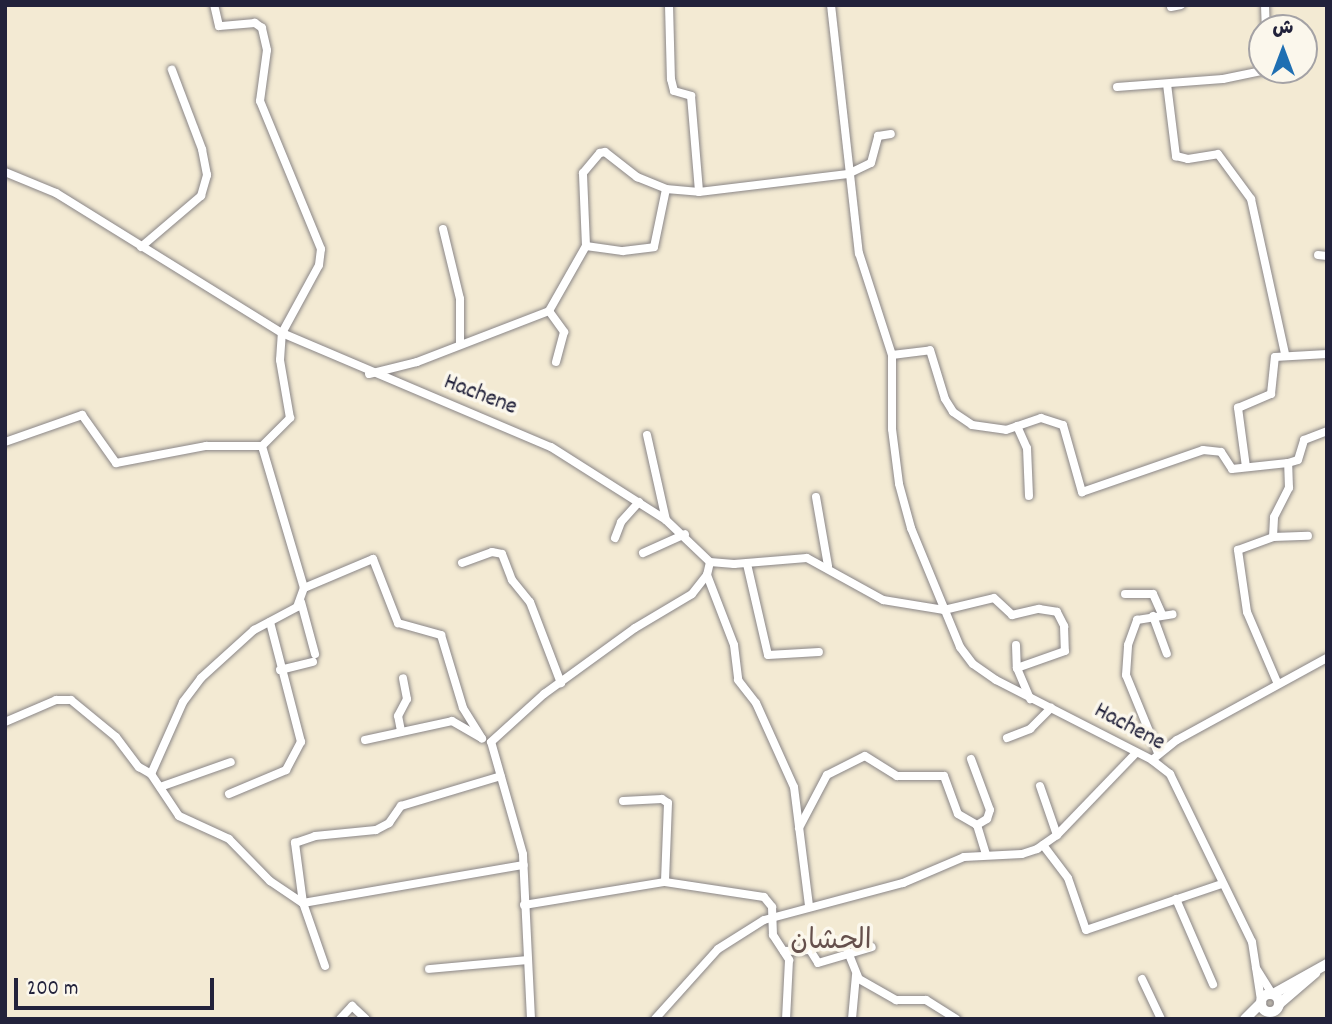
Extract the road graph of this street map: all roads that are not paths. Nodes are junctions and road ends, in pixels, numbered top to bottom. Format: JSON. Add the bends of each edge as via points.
{"nodes":[{"id":1,"x":214,"y":5,"type":"edge"},
{"id":2,"x":668,"y":5,"type":"edge"},
{"id":3,"x":831,"y":5,"type":"edge"},
{"id":4,"x":172,"y":70,"type":"dead end"},
{"id":5,"x":1248,"y":73,"type":"edge"},
{"id":6,"x":1167,"y":84,"type":"junction"},
{"id":7,"x":1117,"y":87,"type":"dead end"},
{"id":8,"x":891,"y":134,"type":"dead end"},
{"id":9,"x":5,"y":172,"type":"edge"},
{"id":10,"x":848,"y":174,"type":"junction"},
{"id":11,"x":666,"y":190,"type":"junction"},
{"id":12,"x":699,"y":192,"type":"junction"},
{"id":13,"x":443,"y":229,"type":"dead end"},
{"id":14,"x":586,"y":246,"type":"junction"},
{"id":15,"x":141,"y":247,"type":"junction"},
{"id":16,"x":549,"y":311,"type":"junction"},
{"id":17,"x":282,"y":333,"type":"junction"},
{"id":18,"x":460,"y":344,"type":"junction"},
{"id":19,"x":1285,"y":354,"type":"junction"},
{"id":20,"x":1327,"y":354,"type":"edge"},
{"id":21,"x":892,"y":355,"type":"junction"},
{"id":22,"x":556,"y":362,"type":"dead end"},
{"id":23,"x":369,"y":374,"type":"junction"},
{"id":24,"x":1017,"y":426,"type":"junction"},
{"id":25,"x":1327,"y":431,"type":"edge"},
{"id":26,"x":647,"y":435,"type":"dead end"},
{"id":27,"x":5,"y":442,"type":"edge"},
{"id":28,"x":262,"y":446,"type":"junction"},
{"id":29,"x":1288,"y":463,"type":"junction"},
{"id":30,"x":1246,"y":467,"type":"junction"},
{"id":31,"x":816,"y":496,"type":"dead end"},
{"id":32,"x":1029,"y":496,"type":"dead end"},
{"id":33,"x":639,"y":502,"type":"junction"},
{"id":34,"x":666,"y":520,"type":"junction"},
{"id":35,"x":685,"y":534,"type":"junction"},
{"id":36,"x":1308,"y":536,"type":"dead end"},
{"id":37,"x":1273,"y":537,"type":"junction"},
{"id":38,"x":615,"y":538,"type":"dead end"},
{"id":39,"x":643,"y":553,"type":"dead end"},
{"id":40,"x":710,"y":562,"type":"junction"},
{"id":41,"x":462,"y":563,"type":"dead end"},
{"id":42,"x":747,"y":564,"type":"junction"},
{"id":43,"x":828,"y":566,"type":"junction"},
{"id":44,"x":707,"y":576,"type":"junction"},
{"id":45,"x":304,"y":588,"type":"junction"},
{"id":46,"x":1125,"y":594,"type":"dead end"},
{"id":47,"x":301,"y":602,"type":"junction"},
{"id":48,"x":944,"y":610,"type":"junction"},
{"id":49,"x":1173,"y":614,"type":"dead end"},
{"id":50,"x":1157,"y":615,"type":"junction"},
{"id":51,"x":270,"y":622,"type":"junction"},
{"id":52,"x":1016,"y":645,"type":"dead end"},
{"id":53,"x":819,"y":652,"type":"dead end"},
{"id":54,"x":1167,"y":654,"type":"dead end"},
{"id":55,"x":1327,"y":658,"type":"edge"},
{"id":56,"x":1017,"y":668,"type":"junction"},
{"id":57,"x":280,"y":670,"type":"junction"},
{"id":58,"x":403,"y":678,"type":"dead end"},
{"id":59,"x":1277,"y":682,"type":"junction"},
{"id":60,"x":561,"y":683,"type":"junction"},
{"id":61,"x":1030,"y":699,"type":"junction"},
{"id":62,"x":1051,"y":708,"type":"junction"},
{"id":63,"x":5,"y":722,"type":"edge"},
{"id":64,"x":401,"y":731,"type":"junction"},
{"id":65,"x":1007,"y":738,"type":"dead end"},
{"id":66,"x":365,"y":740,"type":"dead end"},
{"id":67,"x":486,"y":740,"type":"junction"},
{"id":68,"x":1136,"y":752,"type":"junction"},
{"id":69,"x":1155,"y":757,"type":"junction"},
{"id":70,"x":971,"y":759,"type":"dead end"},
{"id":71,"x":231,"y":762,"type":"dead end"},
{"id":72,"x":151,"y":774,"type":"junction"},
{"id":73,"x":501,"y":776,"type":"junction"},
{"id":74,"x":1040,"y":786,"type":"dead end"},
{"id":75,"x":160,"y":787,"type":"junction"},
{"id":76,"x":229,"y":794,"type":"dead end"},
{"id":77,"x":623,"y":801,"type":"dead end"},
{"id":78,"x":976,"y":825,"type":"junction"},
{"id":79,"x":798,"y":831,"type":"junction"},
{"id":80,"x":1057,"y":835,"type":"junction"},
{"id":81,"x":1043,"y":845,"type":"junction"},
{"id":82,"x":986,"y":855,"type":"junction"},
{"id":83,"x":524,"y":865,"type":"junction"},
{"id":84,"x":665,"y":882,"type":"junction"},
{"id":85,"x":1222,"y":884,"type":"junction"},
{"id":86,"x":1176,"y":899,"type":"junction"},
{"id":87,"x":303,"y":903,"type":"junction"},
{"id":88,"x":524,"y":905,"type":"junction"},
{"id":89,"x":809,"y":905,"type":"junction"},
{"id":90,"x":773,"y":917,"type":"junction"},
{"id":91,"x":872,"y":947,"type":"dead end"},
{"id":92,"x":784,"y":951,"type":"junction"},
{"id":93,"x":848,"y":952,"type":"junction"},
{"id":94,"x":527,"y":960,"type":"junction"},
{"id":95,"x":1325,"y":965,"type":"edge"},
{"id":96,"x":325,"y":966,"type":"dead end"},
{"id":97,"x":1256,"y":968,"type":"junction"},
{"id":98,"x":429,"y":969,"type":"dead end"},
{"id":99,"x":856,"y":975,"type":"junction"},
{"id":100,"x":1142,"y":979,"type":"dead end"},
{"id":101,"x":1213,"y":984,"type":"dead end"},
{"id":102,"x":1261,"y":1001,"type":"junction"},
{"id":103,"x":1274,"y":1001,"type":"junction"},
{"id":104,"x":667,"y":1009,"type":"junction"},
{"id":105,"x":529,"y":1018,"type":"edge"},
{"id":106,"x":1247,"y":1018,"type":"edge"},
{"id":107,"x":340,"y":1019,"type":"edge"},
{"id":108,"x":366,"y":1019,"type":"edge"},
{"id":109,"x":655,"y":1019,"type":"edge"},
{"id":110,"x":670,"y":1019,"type":"edge"},
{"id":111,"x":786,"y":1019,"type":"edge"},
{"id":112,"x":852,"y":1019,"type":"edge"},
{"id":113,"x":957,"y":1019,"type":"edge"},
{"id":114,"x":1161,"y":1019,"type":"edge"},
{"id":115,"x":1260,"y":1019,"type":"edge"}],
"edges":[{"from":1,"to":17,"type":"street","via":[[219,26],[256,23],[262,28],[267,50],[260,101],[321,249],[319,265]]},
{"from":2,"to":12,"type":"street","via":[[671,79],[674,91],[691,96]]},
{"from":3,"to":10,"type":"street","name":"Hachene"},
{"from":4,"to":15,"type":"street","via":[[207,175],[201,196]]},
{"from":5,"to":6,"type":"street"},
{"from":6,"to":7,"type":"street"},
{"from":6,"to":19,"type":"street","via":[[1176,156],[1188,159],[1218,154],[1244,183],[1251,199]]},
{"from":8,"to":10,"type":"street","via":[[875,140],[871,163]]},
{"from":9,"to":15,"type":"street","name":"Hachene","via":[[56,193]]},
{"from":10,"to":12,"type":"street"},
{"from":10,"to":21,"type":"street","name":"Hachene","via":[[859,253]]},
{"from":11,"to":12,"type":"street"},
{"from":11,"to":14,"type":"street","via":[[654,247],[623,251]]},
{"from":11,"to":14,"type":"street","via":[[637,177],[605,152],[593,157],[583,173]]},
{"from":13,"to":18,"type":"street","via":[[460,299]]},
{"from":14,"to":16,"type":"street"},
{"from":15,"to":17,"type":"street","name":"Hachene"},
{"from":16,"to":18,"type":"street"},
{"from":16,"to":22,"type":"street","via":[[564,332]]},
{"from":17,"to":23,"type":"street","name":"Hachene"},
{"from":17,"to":28,"type":"street","via":[[280,360],[290,418]]},
{"from":18,"to":23,"type":"street","via":[[417,362]]},
{"from":19,"to":20,"type":"street"},
{"from":19,"to":30,"type":"street","via":[[1273,360],[1276,381],[1272,394],[1238,408]]},
{"from":21,"to":24,"type":"street","via":[[930,350],[945,399],[961,420],[983,429]]},
{"from":21,"to":48,"type":"street","name":"Hachene","via":[[892,429],[899,484]]},
{"from":23,"to":33,"type":"street","name":"Hachene","via":[[526,434]]},
{"from":24,"to":30,"type":"street","via":[[1041,418],[1063,425],[1082,492],[1203,450],[1221,452],[1231,469]]},
{"from":24,"to":32,"type":"street","via":[[1027,448]]},
{"from":25,"to":29,"type":"street","via":[[1307,438],[1298,460]]},
{"from":26,"to":34,"type":"street"},
{"from":27,"to":28,"type":"street","via":[[82,415],[116,463],[206,446]]},
{"from":28,"to":45,"type":"street"},
{"from":29,"to":30,"type":"street"},
{"from":29,"to":37,"type":"street","via":[[1289,488],[1274,517]]},
{"from":31,"to":43,"type":"street"},
{"from":33,"to":34,"type":"street","name":"Hachene"},
{"from":33,"to":38,"type":"street","via":[[621,522]]},
{"from":34,"to":35,"type":"street","name":"Hachene"},
{"from":35,"to":39,"type":"street"},
{"from":35,"to":40,"type":"street","name":"Hachene"},
{"from":36,"to":37,"type":"street"},
{"from":37,"to":59,"type":"street","via":[[1238,550],[1247,612]]},
{"from":40,"to":42,"type":"street"},
{"from":40,"to":44,"type":"street"},
{"from":41,"to":60,"type":"street","via":[[492,552],[502,554],[512,580],[530,602]]},
{"from":42,"to":43,"type":"street","via":[[792,556]]},
{"from":42,"to":53,"type":"street","via":[[768,655]]},
{"from":43,"to":48,"type":"street","via":[[883,600]]},
{"from":44,"to":60,"type":"street","via":[[692,594],[635,628]]},
{"from":44,"to":79,"type":"street","via":[[734,645],[738,680],[756,702],[777,757],[792,781]]},
{"from":45,"to":47,"type":"street"},
{"from":45,"to":67,"type":"street","via":[[373,559],[398,623],[441,635],[463,708]]},
{"from":46,"to":50,"type":"street","via":[[1153,594]]},
{"from":47,"to":51,"type":"street"},
{"from":47,"to":57,"type":"street","via":[[314,658]]},
{"from":48,"to":56,"type":"street","via":[[994,598],[1012,615],[1039,609],[1056,612],[1064,626],[1065,650]]},
{"from":48,"to":61,"type":"street","name":"Hachene","via":[[973,664]]},
{"from":49,"to":50,"type":"street"},
{"from":50,"to":54,"type":"street"},
{"from":50,"to":69,"type":"street","via":[[1134,625],[1126,675]]},
{"from":51,"to":57,"type":"street"},
{"from":51,"to":72,"type":"street","via":[[219,659],[190,691]]},
{"from":52,"to":56,"type":"street"},
{"from":55,"to":59,"type":"street"},
{"from":56,"to":61,"type":"street"},
{"from":57,"to":76,"type":"street","via":[[301,734],[299,746],[286,770]]},
{"from":58,"to":64,"type":"street","via":[[407,699],[398,716]]},
{"from":59,"to":69,"type":"street"},
{"from":60,"to":67,"type":"street"},
{"from":61,"to":62,"type":"street","name":"Hachene"},
{"from":62,"to":65,"type":"street","via":[[1030,729]]},
{"from":62,"to":68,"type":"street","name":"Hachene"},
{"from":63,"to":72,"type":"street","via":[[56,700],[71,700]]},
{"from":64,"to":66,"type":"street"},
{"from":64,"to":67,"type":"street","via":[[452,721]]},
{"from":67,"to":73,"type":"street"},
{"from":68,"to":69,"type":"street","name":"Hachene"},
{"from":68,"to":80,"type":"street"},
{"from":69,"to":85,"type":"street","name":"Hachene","via":[[1177,784]]},
{"from":70,"to":78,"type":"street","via":[[990,810]]},
{"from":71,"to":75,"type":"street"},
{"from":72,"to":75,"type":"street"},
{"from":73,"to":83,"type":"street"},
{"from":73,"to":87,"type":"street","via":[[401,806],[381,828],[295,843]]},
{"from":74,"to":80,"type":"street"},
{"from":75,"to":87,"type":"street","via":[[179,816],[229,839],[270,881]]},
{"from":77,"to":84,"type":"street","via":[[662,799],[668,803]]},
{"from":78,"to":79,"type":"street","via":[[958,814],[944,776],[897,776],[864,756],[827,775]]},
{"from":78,"to":82,"type":"street"},
{"from":79,"to":89,"type":"street"},
{"from":80,"to":81,"type":"street"},
{"from":81,"to":82,"type":"street","via":[[1022,854]]},
{"from":81,"to":86,"type":"street","via":[[1068,878],[1086,930]]},
{"from":82,"to":89,"type":"street","via":[[964,857],[903,883]]},
{"from":83,"to":87,"type":"street"},
{"from":83,"to":88,"type":"street"},
{"from":84,"to":88,"type":"street"},
{"from":84,"to":90,"type":"street","via":[[764,897],[771,903]]},
{"from":85,"to":86,"type":"street"},
{"from":85,"to":97,"type":"street","name":"Hachene","via":[[1252,942]]},
{"from":86,"to":101,"type":"street"},
{"from":87,"to":96,"type":"street"},
{"from":88,"to":94,"type":"street"},
{"from":89,"to":90,"type":"street"},
{"from":90,"to":92,"type":"street","via":[[773,935]]},
{"from":90,"to":104,"type":"street","via":[[718,949]]},
{"from":91,"to":93,"type":"street"},
{"from":92,"to":93,"type":"street","via":[[810,950],[818,963]]},
{"from":92,"to":111,"type":"street","via":[[789,960]]},
{"from":93,"to":99,"type":"street"},
{"from":94,"to":98,"type":"street"},
{"from":94,"to":105,"type":"street"},
{"from":95,"to":103,"type":"main road"},
{"from":97,"to":102,"type":"street"},
{"from":97,"to":103,"type":"street"},
{"from":99,"to":112,"type":"street"},
{"from":99,"to":113,"type":"street","via":[[896,1000],[926,1000]]},
{"from":100,"to":114,"type":"street"},
{"from":102,"to":103,"type":"main road"},
{"from":102,"to":106,"type":"main road"},
{"from":103,"to":115,"type":"main road"},
{"from":104,"to":109,"type":"street"},
{"from":104,"to":110,"type":"street"},
{"from":107,"to":108,"type":"street","via":[[352,1006]]}]}
